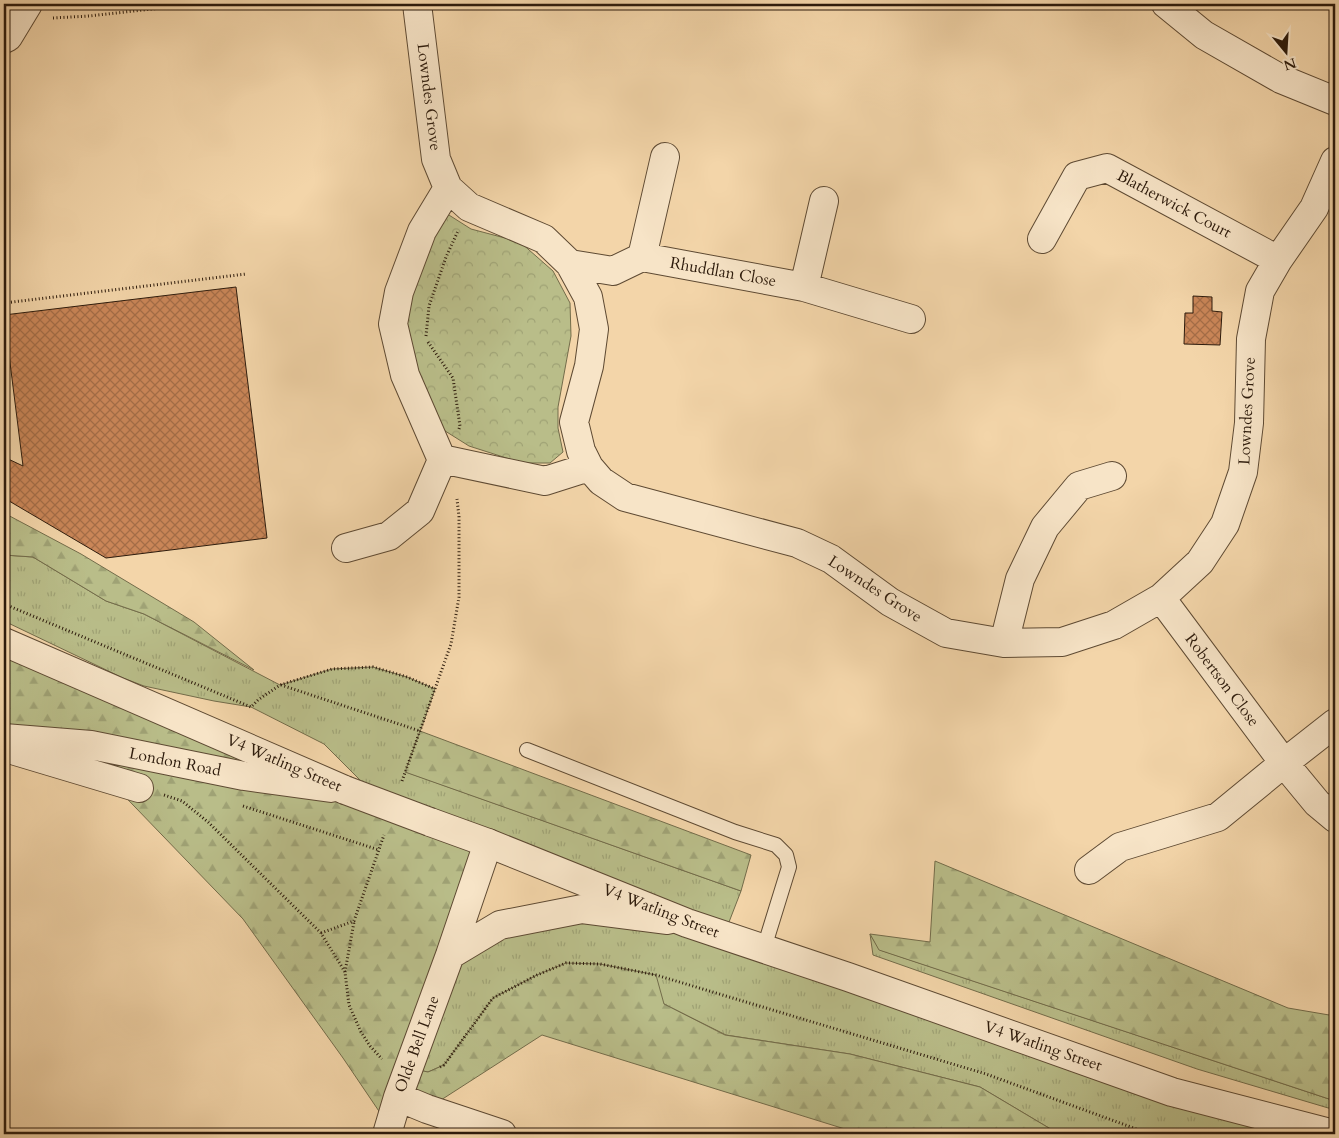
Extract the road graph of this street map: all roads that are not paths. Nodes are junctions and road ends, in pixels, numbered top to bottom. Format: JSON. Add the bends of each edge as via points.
{"nodes":[{"id":1,"x":417,"y":4,"type":"edge"},
{"id":2,"x":1166,"y":4,"type":"edge"},
{"id":3,"x":36,"y":11,"type":"edge"},
{"id":4,"x":4,"y":39,"type":"edge"},
{"id":5,"x":1335,"y":101,"type":"edge"},
{"id":6,"x":665,"y":157,"type":"dead end"},
{"id":7,"x":1335,"y":161,"type":"edge"},
{"id":8,"x":448,"y":188,"type":"junction"},
{"id":9,"x":824,"y":201,"type":"dead end"},
{"id":10,"x":1042,"y":238,"type":"dead end"},
{"id":11,"x":642,"y":257,"type":"junction"},
{"id":12,"x":1278,"y":260,"type":"junction"},
{"id":13,"x":570,"y":264,"type":"junction"},
{"id":14,"x":804,"y":287,"type":"junction"},
{"id":15,"x":911,"y":319,"type":"dead end"},
{"id":16,"x":447,"y":460,"type":"junction"},
{"id":17,"x":589,"y":467,"type":"junction"},
{"id":18,"x":1112,"y":476,"type":"dead end"},
{"id":19,"x":346,"y":548,"type":"dead end"},
{"id":20,"x":1161,"y":598,"type":"junction"},
{"id":21,"x":4,"y":642,"type":"edge"},
{"id":22,"x":1004,"y":643,"type":"junction"},
{"id":23,"x":1335,"y":723,"type":"edge"},
{"id":24,"x":4,"y":738,"type":"edge"},
{"id":25,"x":4,"y":748,"type":"edge"},
{"id":26,"x":527,"y":750,"type":"dead end"},
{"id":27,"x":1284,"y":763,"type":"junction"},
{"id":28,"x":139,"y":788,"type":"road end"},
{"id":29,"x":345,"y":790,"type":"junction"},
{"id":30,"x":1335,"y":818,"type":"edge"},
{"id":31,"x":488,"y":844,"type":"junction"},
{"id":32,"x":1089,"y":870,"type":"dead end"},
{"id":33,"x":687,"y":922,"type":"junction"},
{"id":34,"x":764,"y":948,"type":"junction"},
{"id":35,"x":450,"y":955,"type":"junction"},
{"id":36,"x":398,"y":1097,"type":"junction"},
{"id":37,"x":387,"y":1134,"type":"edge"},
{"id":38,"x":502,"y":1134,"type":"edge"},
{"id":39,"x":1334,"y":1134,"type":"edge"}],
"edges":[{"from":1,"to":8,"type":"street","name":"Lowndes Grove","via":[[436,159]]},
{"from":2,"to":5,"type":"street","via":[[1204,35],[1281,79]]},
{"from":3,"to":4,"type":"street"},
{"from":6,"to":11,"type":"street"},
{"from":7,"to":12,"type":"street","name":"Lowndes Grove","via":[[1314,208]]},
{"from":8,"to":13,"type":"street","name":"Lowndes Grove","via":[[469,207],[544,239]]},
{"from":8,"to":16,"type":"street","via":[[422,231],[399,292],[392,324],[405,375]]},
{"from":9,"to":14,"type":"street"},
{"from":10,"to":12,"type":"street","name":"Blatherwick Court","via":[[1077,176],[1107,168]]},
{"from":11,"to":13,"type":"street","via":[[614,271]]},
{"from":11,"to":14,"type":"street","name":"Rhuddlan Close"},
{"from":12,"to":20,"type":"street","name":"Lowndes Grove","via":[[1260,291],[1251,339],[1243,472],[1226,524],[1200,562]]},
{"from":13,"to":17,"type":"street","name":"Lowndes Grove","via":[[588,297],[594,329],[589,366],[574,422],[581,451]]},
{"from":14,"to":15,"type":"street","name":"Rhuddlan Close"},
{"from":16,"to":17,"type":"street","via":[[545,481]]},
{"from":16,"to":19,"type":"street","via":[[420,511],[389,536]]},
{"from":17,"to":22,"type":"street","name":"Lowndes Grove","via":[[601,481],[625,497],[797,543],[831,559],[890,602],[946,633]]},
{"from":18,"to":22,"type":"street","via":[[1080,486],[1045,527],[1020,579]]},
{"from":20,"to":22,"type":"street","name":"Lowndes Grove","via":[[1114,625],[1062,642]]},
{"from":20,"to":27,"type":"street","name":"Robertson Close"},
{"from":21,"to":29,"type":"street","name":"V4 Watling Street"},
{"from":23,"to":27,"type":"street"},
{"from":24,"to":29,"type":"street","name":"London Road","via":[[91,745],[244,776]]},
{"from":25,"to":28,"type":"street","name":"London Road"},
{"from":26,"to":34,"type":"lane","via":[[776,845],[786,855],[790,867]]},
{"from":27,"to":30,"type":"street","name":"Robertson Close","via":[[1317,803]]},
{"from":27,"to":32,"type":"street","via":[[1218,817],[1120,847]]},
{"from":29,"to":31,"type":"street","name":"V4 Watling Street","bridge":true},
{"from":31,"to":33,"type":"street","name":"V4 Watling Street"},
{"from":31,"to":35,"type":"street","name":"Olde Bell Lane"},
{"from":33,"to":34,"type":"street","name":"V4 Watling Street"},
{"from":33,"to":35,"type":"street","via":[[582,910],[500,925]]},
{"from":34,"to":39,"type":"street","name":"V4 Watling Street","via":[[1172,1092]]},
{"from":35,"to":36,"type":"street","name":"Olde Bell Lane"},
{"from":36,"to":37,"type":"street","name":"Olde Bell Lane"},
{"from":36,"to":38,"type":"street"}]}
